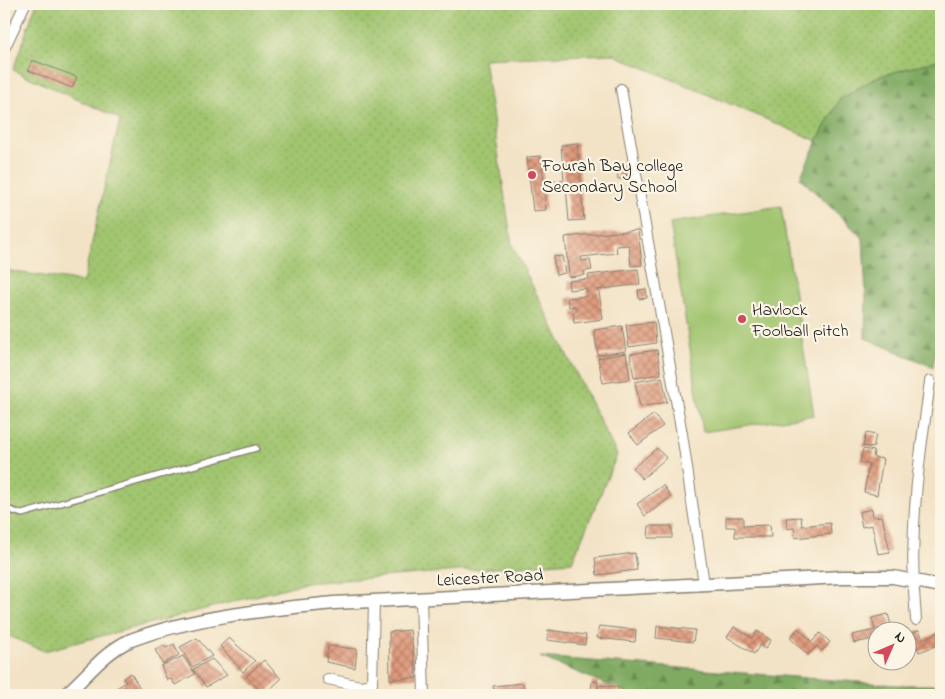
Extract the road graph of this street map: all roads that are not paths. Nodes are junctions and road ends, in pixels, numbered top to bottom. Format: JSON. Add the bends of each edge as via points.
{"nodes":[{"id":1,"x":25,"y":4,"type":"edge"},
{"id":2,"x":4,"y":49,"type":"edge"},
{"id":3,"x":621,"y":89,"type":"dead end"},
{"id":4,"x":930,"y":381,"type":"dead end"},
{"id":5,"x":256,"y":448,"type":"dead end"},
{"id":6,"x":4,"y":508,"type":"edge"},
{"id":7,"x":912,"y":579,"type":"junction"},
{"id":8,"x":704,"y":584,"type":"junction"},
{"id":9,"x":941,"y":586,"type":"edge"},
{"id":10,"x":421,"y":598,"type":"junction"},
{"id":11,"x":374,"y":601,"type":"junction"},
{"id":12,"x":916,"y":620,"type":"dead end"},
{"id":13,"x":328,"y":679,"type":"dead end"},
{"id":14,"x":65,"y":695,"type":"edge"},
{"id":15,"x":424,"y":695,"type":"edge"}],
"edges":[{"from":1,"to":2,"type":"street"},
{"from":3,"to":8,"type":"street","via":[[682,434]]},
{"from":4,"to":7,"type":"street","via":[[920,456]]},
{"from":5,"to":6,"type":"lane","via":[[22,514]]},
{"from":7,"to":8,"type":"street","name":"Leicester Road","via":[[850,577]]},
{"from":7,"to":9,"type":"street","name":"Leicester Road"},
{"from":7,"to":12,"type":"street"},
{"from":8,"to":10,"type":"street","name":"Leicester Road"},
{"from":10,"to":11,"type":"street","name":"Leicester Road"},
{"from":10,"to":15,"type":"street"},
{"from":11,"to":13,"type":"street","via":[[372,684],[368,687]]},
{"from":11,"to":14,"type":"street","name":"Leicester Road","via":[[246,613],[149,633],[120,644]]}]}
